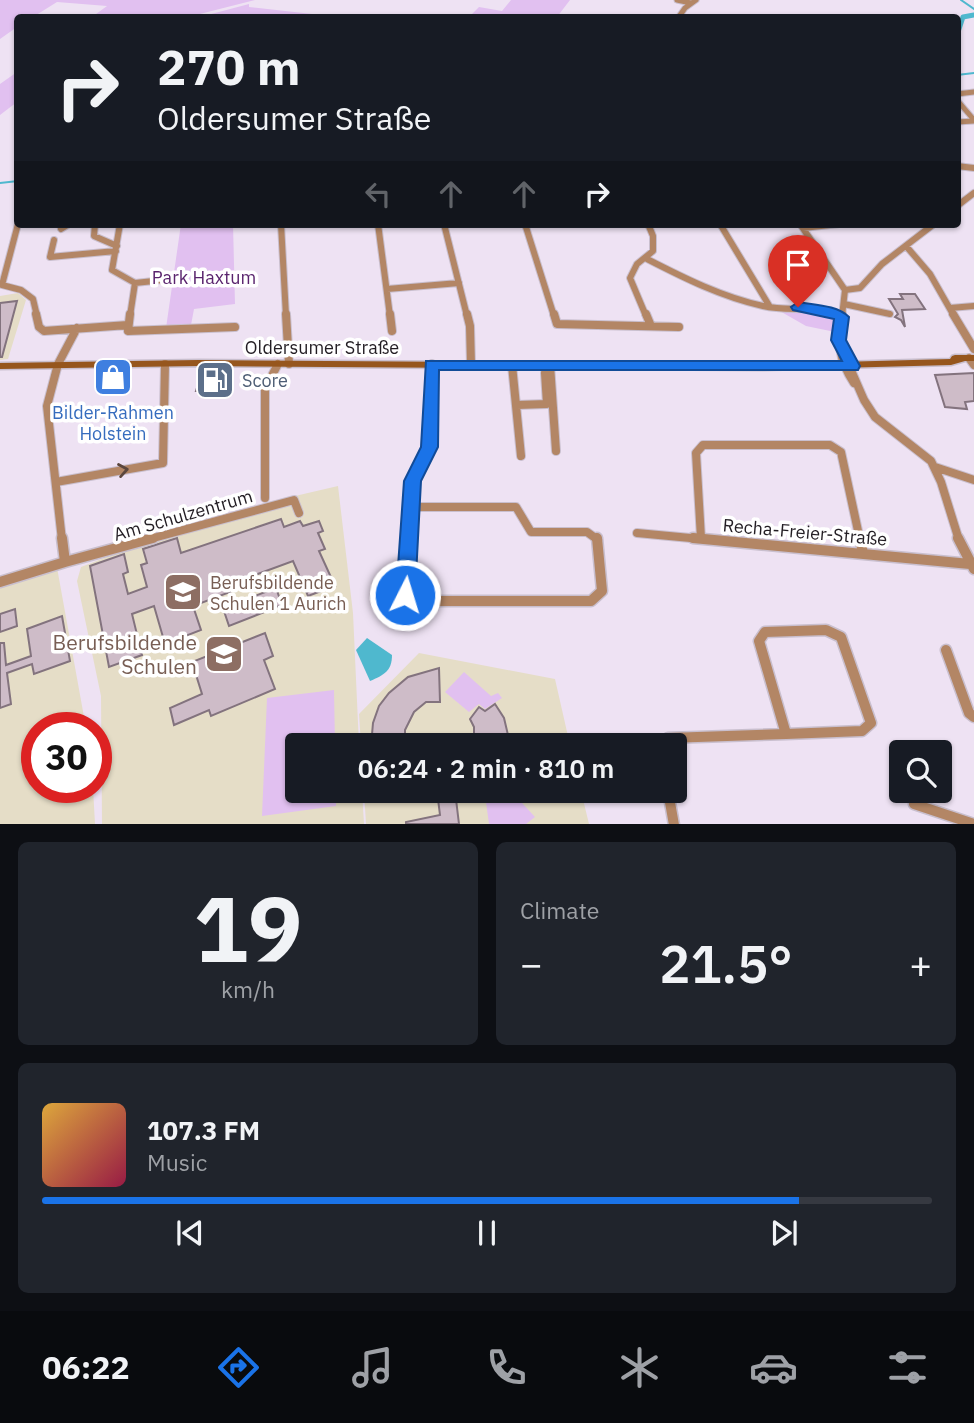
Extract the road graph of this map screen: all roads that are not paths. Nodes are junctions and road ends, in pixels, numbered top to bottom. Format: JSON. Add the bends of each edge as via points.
{"nodes":[{"id":1,"x":677,"y":0,"type":"edge"},
{"id":2,"x":694,"y":1,"type":"edge"},
{"id":3,"x":682,"y":14,"type":"edge"},
{"id":4,"x":961,"y":105,"type":"edge"},
{"id":5,"x":974,"y":120,"type":"edge"},
{"id":6,"x":17,"y":228,"type":"edge"},
{"id":7,"x":95,"y":228,"type":"edge"},
{"id":8,"x":120,"y":228,"type":"edge"},
{"id":9,"x":281,"y":228,"type":"edge"},
{"id":10,"x":379,"y":228,"type":"edge"},
{"id":11,"x":445,"y":228,"type":"edge"},
{"id":12,"x":526,"y":228,"type":"edge"},
{"id":13,"x":650,"y":228,"type":"edge"},
{"id":14,"x":722,"y":228,"type":"edge"},
{"id":15,"x":802,"y":228,"type":"edge"},
{"id":16,"x":929,"y":228,"type":"edge"},
{"id":17,"x":54,"y":240,"type":"dead end"},
{"id":18,"x":906,"y":246,"type":"junction"},
{"id":19,"x":117,"y":248,"type":"junction"},
{"id":20,"x":647,"y":259,"type":"junction"},
{"id":21,"x":163,"y":280,"type":"dead end"},
{"id":22,"x":135,"y":283,"type":"junction"},
{"id":23,"x":459,"y":283,"type":"junction"},
{"id":24,"x":387,"y":289,"type":"junction"},
{"id":25,"x":845,"y":290,"type":"junction"},
{"id":26,"x":844,"y":304,"type":"junction"},
{"id":27,"x":974,"y":306,"type":"edge"},
{"id":28,"x":770,"y":307,"type":"junction"},
{"id":29,"x":950,"y":308,"type":"junction"},
{"id":30,"x":890,"y":314,"type":"dead end"},
{"id":31,"x":842,"y":317,"type":"junction"},
{"id":32,"x":128,"y":325,"type":"junction"},
{"id":33,"x":651,"y":326,"type":"junction"},
{"id":34,"x":235,"y":327,"type":"dead end"},
{"id":35,"x":679,"y":327,"type":"dead end"},
{"id":36,"x":77,"y":328,"type":"junction"},
{"id":37,"x":392,"y":331,"type":"dead end"},
{"id":38,"x":970,"y":358,"type":"edge"},
{"id":39,"x":166,"y":363,"type":"junction"},
{"id":40,"x":283,"y":364,"type":"junction"},
{"id":41,"x":846,"y":364,"type":"junction"},
{"id":42,"x":58,"y":365,"type":"junction"},
{"id":43,"x":432,"y":365,"type":"junction"},
{"id":44,"x":471,"y":365,"type":"junction"},
{"id":45,"x":512,"y":365,"type":"junction"},
{"id":46,"x":0,"y":366,"type":"edge"},
{"id":47,"x":548,"y":369,"type":"junction"},
{"id":48,"x":517,"y":405,"type":"junction"},
{"id":49,"x":556,"y":451,"type":"dead end"},
{"id":50,"x":521,"y":456,"type":"dead end"},
{"id":51,"x":935,"y":467,"type":"junction"},
{"id":52,"x":974,"y":480,"type":"edge"},
{"id":53,"x":56,"y":482,"type":"junction"},
{"id":54,"x":265,"y":498,"type":"dead end"},
{"id":55,"x":411,"y":507,"type":"junction"},
{"id":56,"x":299,"y":513,"type":"dead end"},
{"id":57,"x":637,"y":533,"type":"dead end"},
{"id":58,"x":701,"y":538,"type":"junction"},
{"id":59,"x":863,"y":553,"type":"junction"},
{"id":60,"x":65,"y":562,"type":"junction"},
{"id":61,"x":972,"y":566,"type":"edge"},
{"id":62,"x":0,"y":582,"type":"edge"},
{"id":63,"x":946,"y":650,"type":"dead end"},
{"id":64,"x":974,"y":717,"type":"edge"},
{"id":65,"x":786,"y":734,"type":"junction"},
{"id":66,"x":687,"y":737,"type":"edge"},
{"id":67,"x":670,"y":803,"type":"edge"},
{"id":68,"x":914,"y":804,"type":"dead end"},
{"id":69,"x":950,"y":820,"type":"edge"},
{"id":70,"x":674,"y":824,"type":"edge"},
{"id":71,"x":974,"y":824,"type":"edge"}],
"edges":[{"from":1,"to":2,"type":"street"},
{"from":2,"to":3,"type":"street"},
{"from":4,"to":5,"type":"street"},
{"from":6,"to":36,"type":"street","via":[[2,285],[33,299],[44,331]]},
{"from":7,"to":19,"type":"street","via":[[94,236]]},
{"from":8,"to":19,"type":"street"},
{"from":9,"to":40,"type":"street"},
{"from":10,"to":24,"type":"street"},
{"from":11,"to":23,"type":"street"},
{"from":12,"to":33,"type":"street","via":[[557,324]]},
{"from":13,"to":20,"type":"street","via":[[656,243]]},
{"from":14,"to":28,"type":"street"},
{"from":15,"to":25,"type":"street"},
{"from":16,"to":18,"type":"street"},
{"from":17,"to":19,"type":"street","via":[[50,257]]},
{"from":18,"to":25,"type":"street","via":[[860,288]]},
{"from":18,"to":29,"type":"street"},
{"from":19,"to":22,"type":"street","via":[[113,270]]},
{"from":20,"to":28,"type":"street","via":[[712,291]]},
{"from":20,"to":33,"type":"street","via":[[631,271],[630,278]]},
{"from":21,"to":22,"type":"street"},
{"from":22,"to":32,"type":"street"},
{"from":23,"to":24,"type":"street"},
{"from":23,"to":44,"type":"street","via":[[471,326]]},
{"from":24,"to":37,"type":"street"},
{"from":25,"to":26,"type":"street"},
{"from":26,"to":30,"type":"street"},
{"from":26,"to":31,"type":"street"},
{"from":27,"to":29,"type":"street"},
{"from":28,"to":31,"type":"street","via":[[810,308]]},
{"from":29,"to":38,"type":"street"},
{"from":31,"to":41,"type":"street","via":[[839,345]]},
{"from":32,"to":34,"type":"street","via":[[128,331]]},
{"from":32,"to":36,"type":"street"},
{"from":33,"to":35,"type":"street"},
{"from":36,"to":42,"type":"street"},
{"from":38,"to":41,"type":"main road","name":"Oldersumer Straße"},
{"from":39,"to":40,"type":"main road","name":"Oldersumer Straße"},
{"from":39,"to":42,"type":"main road","name":"Oldersumer Straße"},
{"from":53,"to":39,"type":"street","one_way":true,"via":[[163,463]]},
{"from":40,"to":43,"type":"main road","name":"Oldersumer Straße"},
{"from":40,"to":54,"type":"street","via":[[265,390]]},
{"from":41,"to":47,"type":"main road","name":"Oldersumer Straße"},
{"from":41,"to":51,"type":"street","via":[[873,415]]},
{"from":42,"to":46,"type":"main road","name":"Oldersumer Straße"},
{"from":42,"to":53,"type":"street","via":[[47,406]]},
{"from":43,"to":44,"type":"main road","name":"Oldersumer Straße"},
{"from":43,"to":55,"type":"street","via":[[429,452],[413,481]]},
{"from":44,"to":45,"type":"main road","name":"Oldersumer Straße"},
{"from":45,"to":47,"type":"main road","name":"Oldersumer Straße"},
{"from":45,"to":48,"type":"street"},
{"from":47,"to":48,"type":"street","via":[[547,404]]},
{"from":47,"to":49,"type":"street"},
{"from":48,"to":50,"type":"street"},
{"from":51,"to":52,"type":"street"},
{"from":51,"to":61,"type":"street","via":[[964,555]]},
{"from":53,"to":60,"type":"street"},
{"from":55,"to":55,"type":"street","via":[[405,595],[416,601],[592,601],[602,591],[598,539],[587,532],[531,532],[516,507]]},
{"from":56,"to":60,"type":"street","name":"Am Schulzentrum","via":[[294,500]]},
{"from":57,"to":58,"type":"street","name":"Recha-Freier-Straße"},
{"from":58,"to":59,"type":"street","name":"Recha-Freier-Straße"},
{"from":58,"to":59,"type":"street","via":[[696,453],[703,445],[830,445],[841,452]]},
{"from":59,"to":61,"type":"street","name":"Recha-Freier-Straße"},
{"from":60,"to":62,"type":"street","name":"Am Schulzentrum"},
{"from":63,"to":64,"type":"street"},
{"from":65,"to":65,"type":"street","via":[[759,641],[765,632],[826,629],[841,637],[872,723],[862,731]]},
{"from":65,"to":66,"type":"street"},
{"from":67,"to":70,"type":"street"},
{"from":68,"to":69,"type":"street"},
{"from":69,"to":71,"type":"street"}]}
